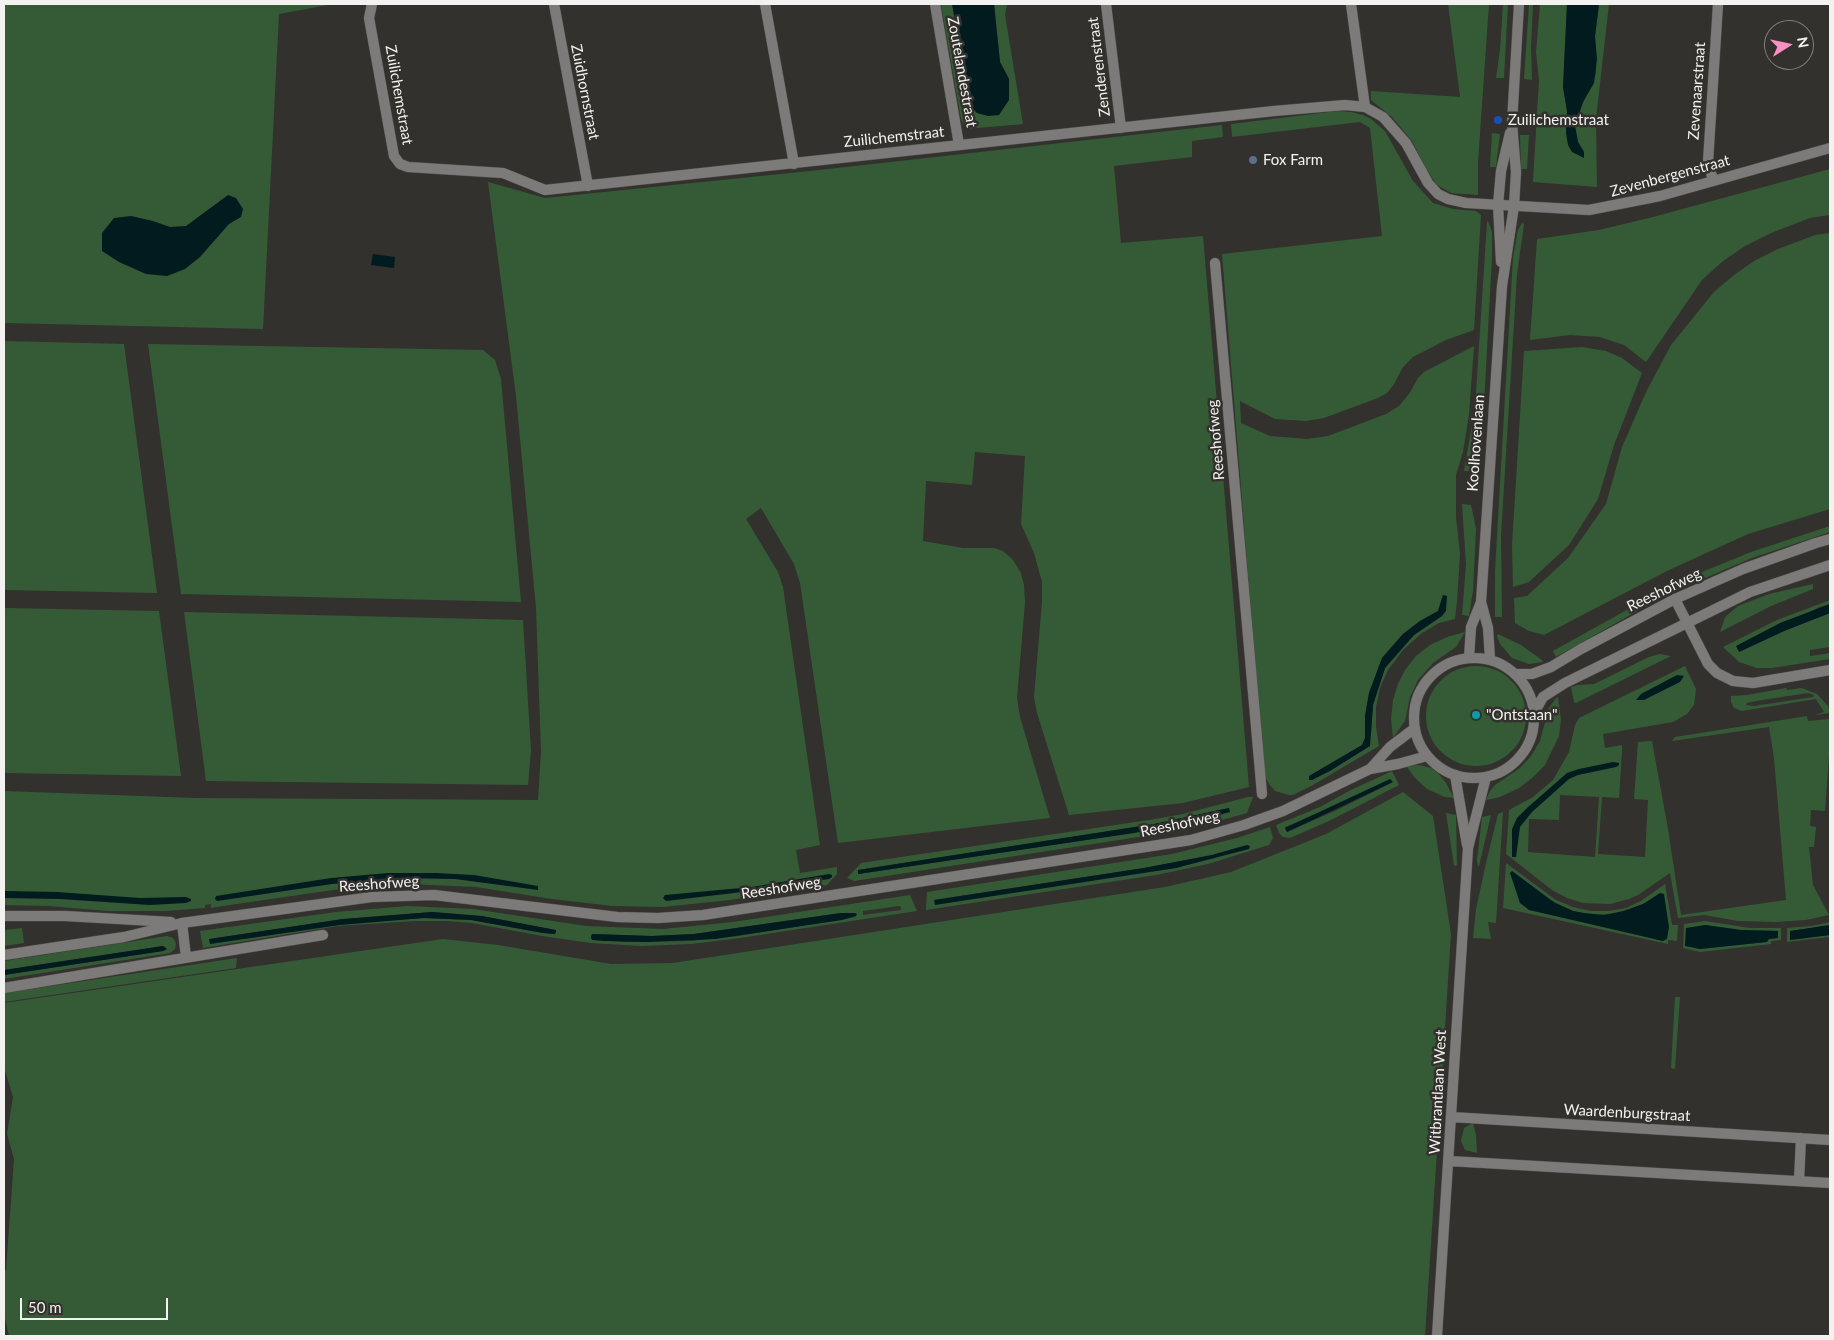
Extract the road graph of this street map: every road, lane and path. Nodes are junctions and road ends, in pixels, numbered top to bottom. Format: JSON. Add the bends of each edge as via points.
{"nodes":[{"id":1,"x":372,"y":4,"type":"edge"},
{"id":2,"x":554,"y":4,"type":"edge"},
{"id":3,"x":765,"y":4,"type":"edge"},
{"id":4,"x":935,"y":4,"type":"edge"},
{"id":5,"x":1106,"y":4,"type":"edge"},
{"id":6,"x":1351,"y":4,"type":"edge"},
{"id":7,"x":1519,"y":4,"type":"edge"},
{"id":8,"x":1718,"y":4,"type":"edge"},
{"id":9,"x":1365,"y":107,"type":"junction"},
{"id":10,"x":1512,"y":123,"type":"junction"},
{"id":11,"x":1121,"y":128,"type":"junction"},
{"id":12,"x":959,"y":145,"type":"junction"},
{"id":13,"x":1830,"y":148,"type":"edge"},
{"id":14,"x":794,"y":164,"type":"junction"},
{"id":15,"x":1713,"y":180,"type":"junction"},
{"id":16,"x":588,"y":186,"type":"junction"},
{"id":17,"x":1498,"y":205,"type":"junction"},
{"id":18,"x":1514,"y":206,"type":"junction"},
{"id":19,"x":1215,"y":262,"type":"dead end"},
{"id":20,"x":1502,"y":286,"type":"junction"},
{"id":21,"x":1830,"y":539,"type":"edge"},
{"id":22,"x":1830,"y":565,"type":"edge"},
{"id":23,"x":1675,"y":599,"type":"junction"},
{"id":24,"x":1481,"y":602,"type":"junction"},
{"id":25,"x":1688,"y":622,"type":"junction"},
{"id":26,"x":1469,"y":658,"type":"junction"},
{"id":27,"x":1490,"y":659,"type":"junction"},
{"id":28,"x":1825,"y":671,"type":"edge"},
{"id":29,"x":1516,"y":674,"type":"junction"},
{"id":30,"x":1830,"y":680,"type":"edge"},
{"id":31,"x":1534,"y":713,"type":"junction"},
{"id":32,"x":1415,"y":728,"type":"junction"},
{"id":33,"x":1427,"y":756,"type":"junction"},
{"id":34,"x":1370,"y":769,"type":"junction"},
{"id":35,"x":1455,"y":775,"type":"junction"},
{"id":36,"x":1486,"y":777,"type":"junction"},
{"id":37,"x":1262,"y":794,"type":"dead end"},
{"id":38,"x":1468,"y":848,"type":"junction"},
{"id":39,"x":4,"y":916,"type":"edge"},
{"id":40,"x":182,"y":923,"type":"junction"},
{"id":41,"x":323,"y":935,"type":"dead end"},
{"id":42,"x":4,"y":954,"type":"edge"},
{"id":43,"x":186,"y":957,"type":"junction"},
{"id":44,"x":4,"y":988,"type":"edge"},
{"id":45,"x":1451,"y":1117,"type":"junction"},
{"id":46,"x":1802,"y":1138,"type":"junction"},
{"id":47,"x":1830,"y":1140,"type":"edge"},
{"id":48,"x":1449,"y":1161,"type":"junction"},
{"id":49,"x":1799,"y":1181,"type":"junction"},
{"id":50,"x":1830,"y":1183,"type":"edge"},
{"id":51,"x":1437,"y":1336,"type":"edge"}],
"edges":[{"from":1,"to":16,"type":"street","name":"Zuilichemstraat","via":[[369,18],[394,156],[400,164],[503,174],[545,190]]},
{"from":2,"to":16,"type":"street","name":"Zuidhornstraat"},
{"from":3,"to":14,"type":"street"},
{"from":4,"to":12,"type":"street","name":"Zoutelandestraat"},
{"from":5,"to":11,"type":"street","name":"Zenderenstraat"},
{"from":6,"to":9,"type":"street"},
{"from":7,"to":10,"type":"street","name":"Koolhovenlaan"},
{"from":8,"to":15,"type":"street","name":"Zevenaarstraat","via":[[1708,162]]},
{"from":9,"to":11,"type":"street","name":"Zuilichemstraat","via":[[1317,106]]},
{"from":9,"to":17,"type":"street","name":"Zuilichemstraat","via":[[1392,126],[1438,194],[1459,202]]},
{"from":10,"to":17,"type":"street","name":"Koolhovenlaan","via":[[1501,171]]},
{"from":10,"to":18,"type":"street","name":"Koolhovenlaan","via":[[1516,172]]},
{"from":11,"to":12,"type":"street","name":"Zuilichemstraat"},
{"from":12,"to":14,"type":"street","name":"Zuilichemstraat"},
{"from":13,"to":15,"type":"street","name":"Zevenbergenstraat"},
{"from":14,"to":16,"type":"street","name":"Zuilichemstraat"},
{"from":15,"to":18,"type":"street","name":"Zevenbergenstraat","via":[[1660,196],[1590,210]]},
{"from":17,"to":18,"type":"street","name":"Zuilichemstraat"},
{"from":17,"to":20,"type":"street","name":"Koolhovenlaan"},
{"from":18,"to":20,"type":"street","name":"Koolhovenlaan"},
{"from":19,"to":37,"type":"street","name":"Reeshofweg"},
{"from":20,"to":24,"type":"street","name":"Koolhovenlaan"},
{"from":21,"to":23,"type":"street","name":"Reeshofweg","via":[[1743,569]]},
{"from":22,"to":25,"type":"street","via":[[1750,592]]},
{"from":23,"to":25,"type":"street"},
{"from":23,"to":29,"type":"street","name":"Reeshofweg","via":[[1556,664],[1532,674]]},
{"from":24,"to":26,"type":"street","name":"Koolhovenlaan","via":[[1471,627]]},
{"from":24,"to":27,"type":"street","name":"Koolhovenlaan","via":[[1488,628]]},
{"from":25,"to":28,"type":"street","via":[[1708,664],[1733,681],[1753,683]]},
{"from":25,"to":31,"type":"street","via":[[1560,686],[1543,697]]},
{"from":26,"to":27,"type":"street"},
{"from":26,"to":32,"type":"street","via":[[1455,660],[1442,667],[1427,681],[1417,700]]},
{"from":27,"to":29,"type":"street"},
{"from":28,"to":30,"type":"street"},
{"from":29,"to":31,"type":"street","via":[[1529,692]]},
{"from":31,"to":36,"type":"street","via":[[1527,747],[1516,761]]},
{"from":32,"to":33,"type":"street"},
{"from":32,"to":34,"type":"street","name":"Reeshofweg","via":[[1390,747]]},
{"from":33,"to":34,"type":"street","name":"Reeshofweg"},
{"from":33,"to":35,"type":"street"},
{"from":34,"to":40,"type":"street","name":"Reeshofweg","via":[[1283,811],[1191,840],[703,915],[617,917],[434,895],[372,897]]},
{"from":35,"to":36,"type":"street"},
{"from":35,"to":38,"type":"street","name":"Witbrantlaan West"},
{"from":36,"to":38,"type":"street","name":"Witbrantlaan West"},
{"from":38,"to":45,"type":"street","name":"Witbrantlaan West"},
{"from":39,"to":40,"type":"street","name":"Reeshofweg"},
{"from":40,"to":42,"type":"street","name":"Reeshofweg","via":[[124,937]]},
{"from":40,"to":43,"type":"street"},
{"from":41,"to":43,"type":"street"},
{"from":43,"to":44,"type":"street"},
{"from":45,"to":46,"type":"street","name":"Waardenburgstraat"},
{"from":45,"to":48,"type":"street","name":"Witbrantlaan West"},
{"from":46,"to":47,"type":"street","name":"Waardenburgstraat"},
{"from":46,"to":49,"type":"street"},
{"from":48,"to":49,"type":"street"},
{"from":48,"to":51,"type":"street","name":"Witbrantlaan West"},
{"from":49,"to":50,"type":"street"}]}
